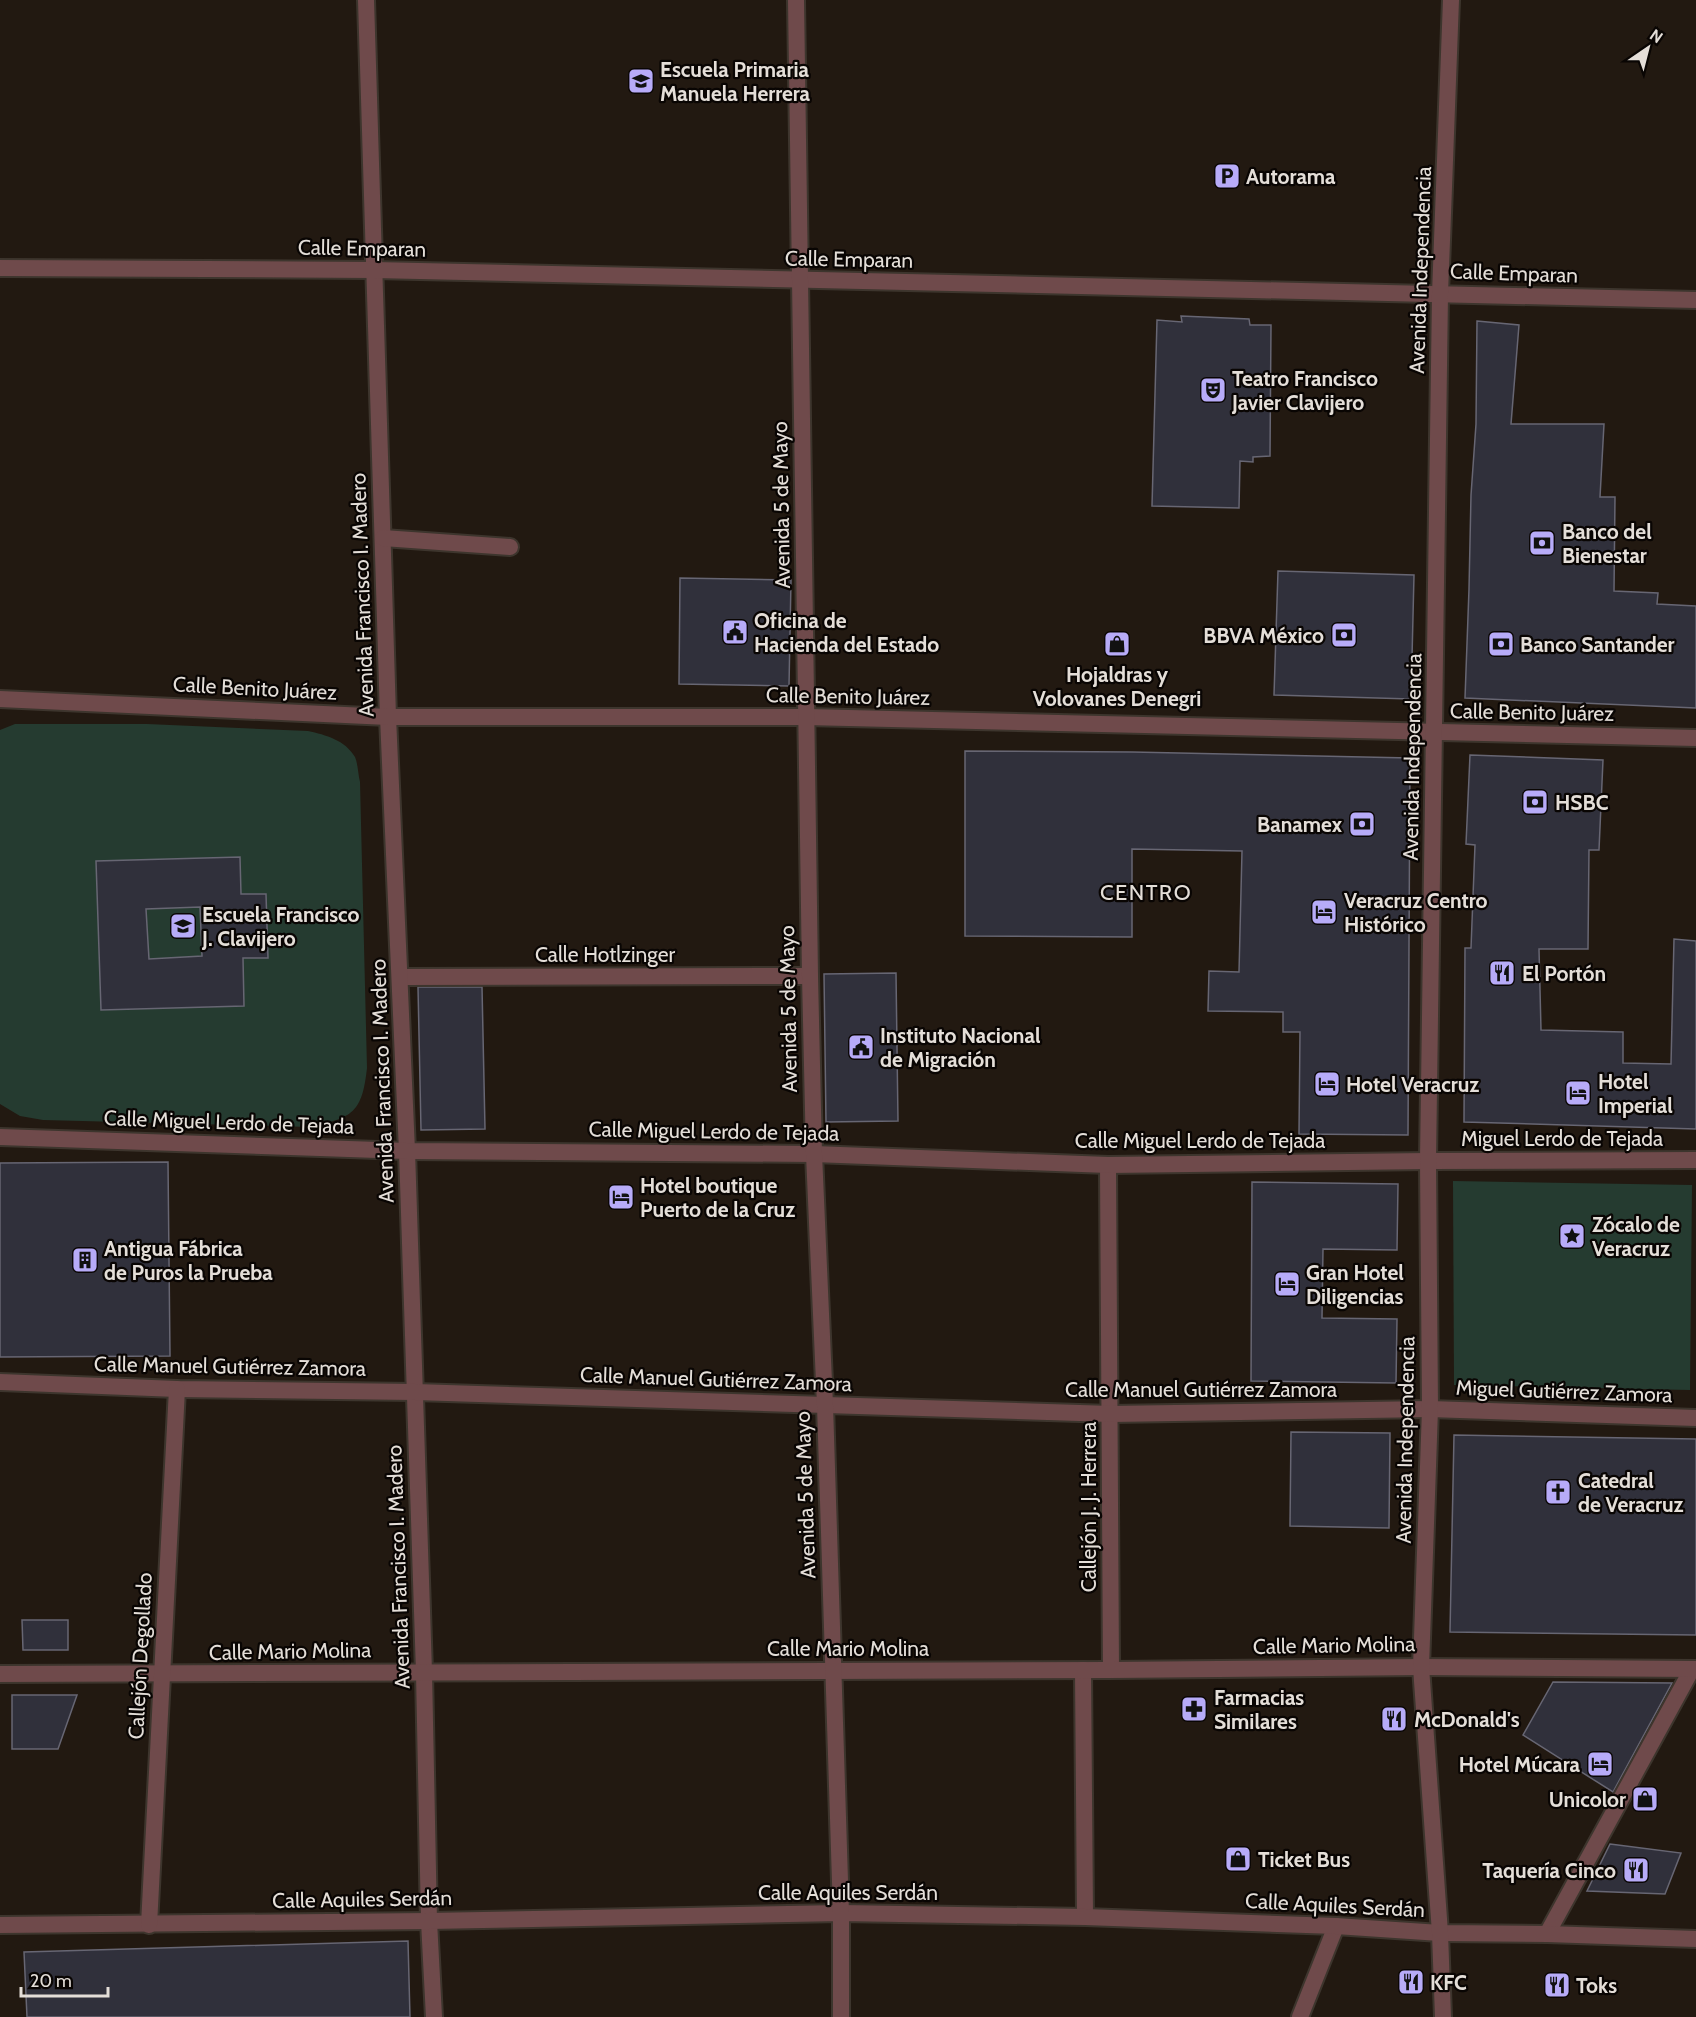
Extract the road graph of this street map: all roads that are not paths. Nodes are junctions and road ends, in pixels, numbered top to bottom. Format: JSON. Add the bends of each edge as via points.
{"nodes":[{"id":1,"x":366,"y":0,"type":"edge"},
{"id":2,"x":796,"y":0,"type":"edge"},
{"id":3,"x":1451,"y":0,"type":"edge"},
{"id":4,"x":0,"y":268,"type":"edge"},
{"id":5,"x":374,"y":270,"type":"junction"},
{"id":6,"x":800,"y":280,"type":"junction"},
{"id":7,"x":1440,"y":294,"type":"junction"},
{"id":8,"x":1696,"y":300,"type":"edge"},
{"id":9,"x":383,"y":538,"type":"junction"},
{"id":10,"x":510,"y":547,"type":"dead end"},
{"id":11,"x":0,"y":699,"type":"edge"},
{"id":12,"x":387,"y":717,"type":"junction"},
{"id":13,"x":806,"y":717,"type":"junction"},
{"id":14,"x":1435,"y":733,"type":"junction"},
{"id":15,"x":1696,"y":738,"type":"edge"},
{"id":16,"x":810,"y":976,"type":"junction"},
{"id":17,"x":400,"y":977,"type":"junction"},
{"id":18,"x":0,"y":1137,"type":"edge"},
{"id":19,"x":407,"y":1151,"type":"junction"},
{"id":20,"x":814,"y":1154,"type":"junction"},
{"id":21,"x":1696,"y":1160,"type":"edge"},
{"id":22,"x":1428,"y":1161,"type":"junction"},
{"id":23,"x":1108,"y":1165,"type":"junction"},
{"id":24,"x":0,"y":1382,"type":"edge"},
{"id":25,"x":177,"y":1389,"type":"junction"},
{"id":26,"x":415,"y":1392,"type":"junction"},
{"id":27,"x":825,"y":1405,"type":"junction"},
{"id":28,"x":1430,"y":1409,"type":"junction"},
{"id":29,"x":1111,"y":1414,"type":"junction"},
{"id":30,"x":1696,"y":1418,"type":"edge"},
{"id":31,"x":1421,"y":1667,"type":"junction"},
{"id":32,"x":1694,"y":1669,"type":"edge"},
{"id":33,"x":1083,"y":1670,"type":"junction"},
{"id":34,"x":1111,"y":1670,"type":"junction"},
{"id":35,"x":833,"y":1671,"type":"junction"},
{"id":36,"x":424,"y":1672,"type":"junction"},
{"id":37,"x":0,"y":1674,"type":"edge"},
{"id":38,"x":162,"y":1674,"type":"junction"},
{"id":39,"x":841,"y":1913,"type":"junction"},
{"id":40,"x":1084,"y":1917,"type":"junction"},
{"id":41,"x":429,"y":1921,"type":"junction"},
{"id":42,"x":0,"y":1925,"type":"edge"},
{"id":43,"x":149,"y":1925,"type":"junction"},
{"id":44,"x":1336,"y":1926,"type":"junction"},
{"id":45,"x":1440,"y":1933,"type":"junction"},
{"id":46,"x":1547,"y":1934,"type":"junction"},
{"id":47,"x":1696,"y":1939,"type":"edge"},
{"id":48,"x":434,"y":2017,"type":"edge"},
{"id":49,"x":841,"y":2017,"type":"edge"},
{"id":50,"x":1300,"y":2017,"type":"edge"},
{"id":51,"x":1443,"y":2017,"type":"edge"}],
"edges":[{"from":1,"to":5,"type":"street","name":"Avenida Francisco I. Madero"},
{"from":2,"to":6,"type":"street","name":"Avenida 5 de Mayo"},
{"from":3,"to":7,"type":"street","name":"Avenida Independencia"},
{"from":4,"to":5,"type":"street","name":"Calle Emparan"},
{"from":5,"to":6,"type":"street","name":"Calle Emparan"},
{"from":5,"to":9,"type":"street","name":"Avenida Francisco I. Madero"},
{"from":6,"to":7,"type":"street","name":"Calle Emparan"},
{"from":6,"to":13,"type":"street","name":"Avenida 5 de Mayo"},
{"from":7,"to":8,"type":"street","name":"Calle Emparan"},
{"from":7,"to":14,"type":"street","name":"Avenida Independencia"},
{"from":9,"to":10,"type":"street"},
{"from":9,"to":12,"type":"street","name":"Avenida Francisco I. Madero"},
{"from":11,"to":12,"type":"street","name":"Calle Benito Juárez"},
{"from":12,"to":13,"type":"street","name":"Calle Benito Juárez"},
{"from":12,"to":17,"type":"street","name":"Avenida Francisco I. Madero"},
{"from":13,"to":14,"type":"street","name":"Calle Benito Juárez"},
{"from":13,"to":16,"type":"street","name":"Avenida 5 de Mayo"},
{"from":14,"to":15,"type":"street","name":"Calle Benito Juárez"},
{"from":14,"to":22,"type":"street","name":"Avenida Independencia"},
{"from":16,"to":17,"type":"street","name":"Calle Hotlzinger"},
{"from":16,"to":20,"type":"street","name":"Avenida 5 de Mayo"},
{"from":17,"to":19,"type":"street","name":"Avenida Francisco I. Madero"},
{"from":18,"to":19,"type":"street","name":"Calle Miguel Lerdo de Tejada"},
{"from":19,"to":20,"type":"street","name":"Calle Miguel Lerdo de Tejada"},
{"from":19,"to":26,"type":"street","name":"Avenida Francisco I. Madero"},
{"from":20,"to":23,"type":"street","name":"Calle Miguel Lerdo de Tejada"},
{"from":20,"to":27,"type":"street","name":"Avenida 5 de Mayo"},
{"from":21,"to":22,"type":"street","name":"Miguel Lerdo de Tejada"},
{"from":22,"to":23,"type":"street","name":"Calle Miguel Lerdo de Tejada"},
{"from":22,"to":28,"type":"street","name":"Avenida Independencia"},
{"from":23,"to":29,"type":"street","name":"Callejón J. J. Herrera"},
{"from":24,"to":25,"type":"street","name":"Calle Manuel Gutiérrez Zamora"},
{"from":25,"to":26,"type":"street","name":"Calle Manuel Gutiérrez Zamora"},
{"from":25,"to":38,"type":"street","name":"Callejón Degollado"},
{"from":26,"to":27,"type":"street","name":"Calle Manuel Gutiérrez Zamora"},
{"from":26,"to":36,"type":"street","name":"Avenida Francisco I. Madero"},
{"from":27,"to":29,"type":"street","name":"Calle Manuel Gutiérrez Zamora"},
{"from":27,"to":35,"type":"street","name":"Avenida 5 de Mayo"},
{"from":28,"to":29,"type":"street","name":"Calle Manuel Gutiérrez Zamora"},
{"from":28,"to":30,"type":"street","name":"Miguel Gutiérrez Zamora"},
{"from":28,"to":31,"type":"street","name":"Avenida Independencia"},
{"from":29,"to":34,"type":"street","name":"Callejón J. J. Herrera"},
{"from":31,"to":32,"type":"street","name":"Calle Mario Molina"},
{"from":31,"to":34,"type":"street","name":"Calle Mario Molina"},
{"from":31,"to":45,"type":"street","name":"Avenida Independencia"},
{"from":32,"to":46,"type":"street"},
{"from":33,"to":34,"type":"street","name":"Calle Mario Molina"},
{"from":33,"to":35,"type":"street","name":"Calle Mario Molina"},
{"from":33,"to":40,"type":"street"},
{"from":35,"to":36,"type":"street","name":"Calle Mario Molina"},
{"from":35,"to":39,"type":"street","name":"Avenida 5 de Mayo"},
{"from":36,"to":38,"type":"street","name":"Calle Mario Molina"},
{"from":36,"to":41,"type":"street","name":"Avenida Francisco I. Madero"},
{"from":37,"to":38,"type":"street","name":"Calle Mario Molina"},
{"from":38,"to":43,"type":"street","name":"Callejón Degollado"},
{"from":39,"to":40,"type":"street","name":"Calle Aquiles Serdán"},
{"from":39,"to":41,"type":"street","name":"Calle Aquiles Serdán"},
{"from":39,"to":49,"type":"street","name":"Avenida 5 de Mayo"},
{"from":40,"to":44,"type":"street","name":"Calle Aquiles Serdán"},
{"from":41,"to":43,"type":"street","name":"Calle Aquiles Serdán"},
{"from":41,"to":48,"type":"street","name":"Avenida Francisco I. Madero"},
{"from":42,"to":43,"type":"street","name":"Calle Aquiles Serdán"},
{"from":44,"to":45,"type":"street","name":"Calle Aquiles Serdán"},
{"from":44,"to":50,"type":"street"},
{"from":45,"to":46,"type":"street","name":"Calle Aquiles Serdán"},
{"from":45,"to":51,"type":"street","name":"Avenida Independencia"},
{"from":46,"to":47,"type":"street","name":"Calle Aquiles Serdán"}]}
